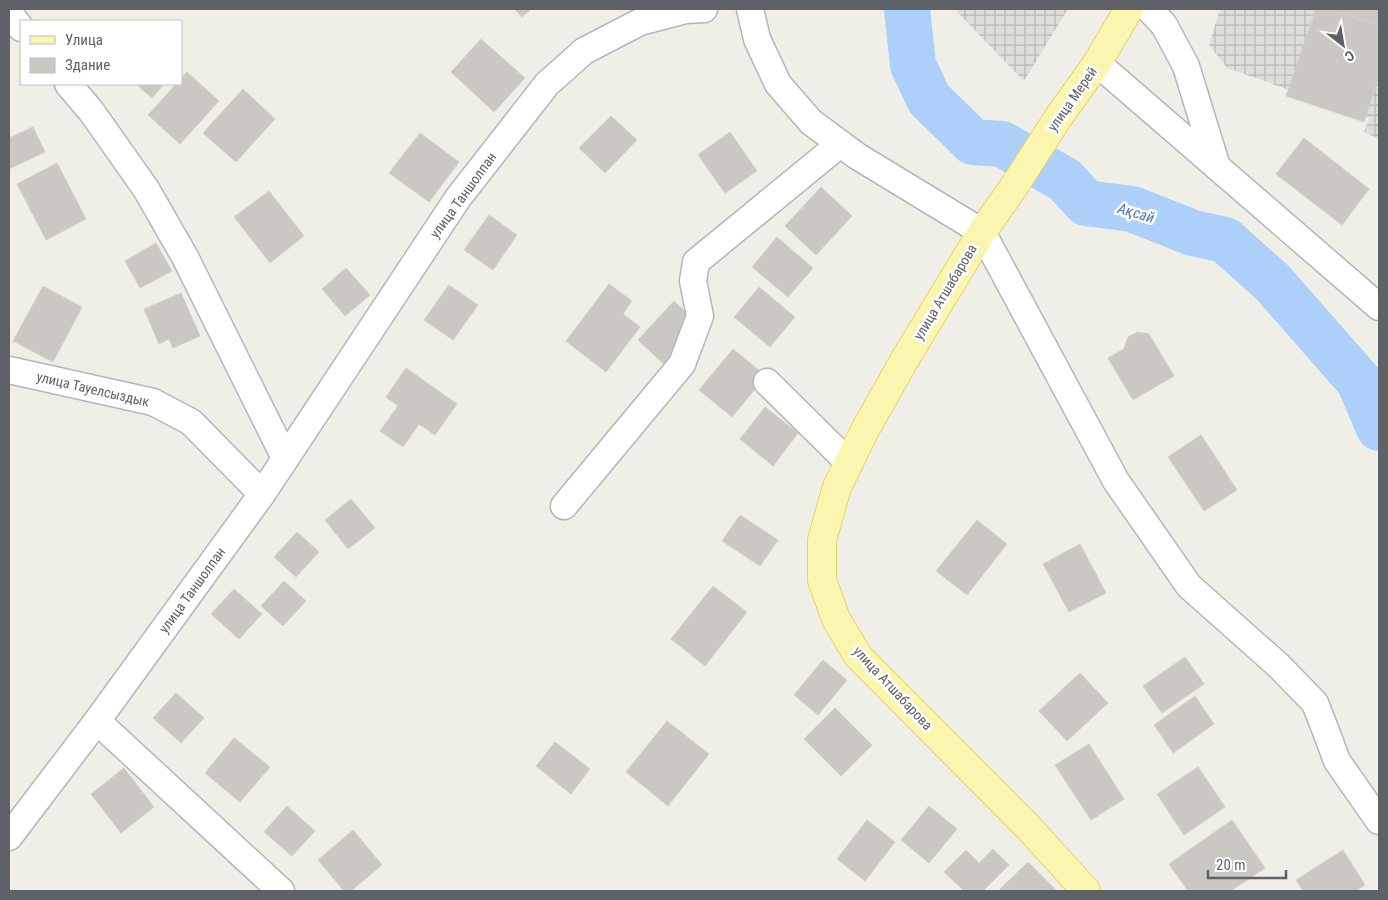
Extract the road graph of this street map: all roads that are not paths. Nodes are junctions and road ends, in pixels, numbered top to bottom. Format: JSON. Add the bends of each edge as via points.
{"nodes":[{"id":1,"x":704,"y":9,"type":"edge"},
{"id":2,"x":750,"y":9,"type":"edge"},
{"id":3,"x":1129,"y":9,"type":"edge"},
{"id":4,"x":1149,"y":9,"type":"edge"},
{"id":5,"x":9,"y":13,"type":"edge"},
{"id":6,"x":20,"y":27,"type":"edge"},
{"id":7,"x":1097,"y":63,"type":"junction"},
{"id":8,"x":69,"y":85,"type":"edge"},
{"id":9,"x":840,"y":144,"type":"junction"},
{"id":10,"x":1217,"y":167,"type":"junction"},
{"id":11,"x":1013,"y":188,"type":"joint"},
{"id":12,"x":982,"y":232,"type":"junction"},
{"id":13,"x":1379,"y":307,"type":"edge"},
{"id":14,"x":9,"y":370,"type":"edge"},
{"id":15,"x":768,"y":382,"type":"dead end"},
{"id":16,"x":285,"y":458,"type":"junction"},
{"id":17,"x":849,"y":463,"type":"junction"},
{"id":18,"x":262,"y":494,"type":"junction"},
{"id":19,"x":564,"y":506,"type":"dead end"},
{"id":20,"x":97,"y":721,"type":"junction"},
{"id":21,"x":1379,"y":820,"type":"edge"},
{"id":22,"x":9,"y":837,"type":"edge"},
{"id":23,"x":281,"y":891,"type":"edge"},
{"id":24,"x":1086,"y":891,"type":"edge"}],
"edges":[{"from":1,"to":16,"type":"street","name":"улица Таншолпан","via":[[686,10],[640,22],[584,51],[547,84],[458,198]]},
{"from":2,"to":9,"type":"street","name":"улица Атшабарова","via":[[757,39],[778,84],[811,122]]},
{"from":3,"to":7,"type":"main road","name":"улица Мерей"},
{"from":4,"to":10,"type":"street","via":[[1164,25],[1186,66]]},
{"from":5,"to":6,"type":"street"},
{"from":7,"to":10,"type":"street"},
{"from":7,"to":11,"type":"main road","name":"улица Мерей"},
{"from":8,"to":16,"type":"street","via":[[146,189],[184,257]]},
{"from":9,"to":12,"type":"street","name":"улица Атшабарова"},
{"from":9,"to":19,"type":"street","via":[[696,262],[693,281],[700,316],[682,364]]},
{"from":10,"to":13,"type":"street"},
{"from":11,"to":12,"type":"main road","name":"улица Атшабарова"},
{"from":12,"to":17,"type":"main road","name":"улица Атшабарова","via":[[904,359]]},
{"from":12,"to":21,"type":"street","via":[[1116,481],[1189,586],[1279,666],[1315,703],[1337,761]]},
{"from":14,"to":18,"type":"street","name":"улица Тауелсыздык","via":[[153,402],[191,422]]},
{"from":15,"to":17,"type":"street"},
{"from":16,"to":18,"type":"street","name":"улица Таншолпан"},
{"from":17,"to":24,"type":"main road","name":"улица Атшабарова","via":[[837,487],[822,540],[822,580],[836,619],[858,656],[1030,829]]},
{"from":18,"to":20,"type":"street","name":"улица Таншолпан"},
{"from":20,"to":22,"type":"street","name":"улица Таншолпан"},
{"from":20,"to":23,"type":"street"}]}
